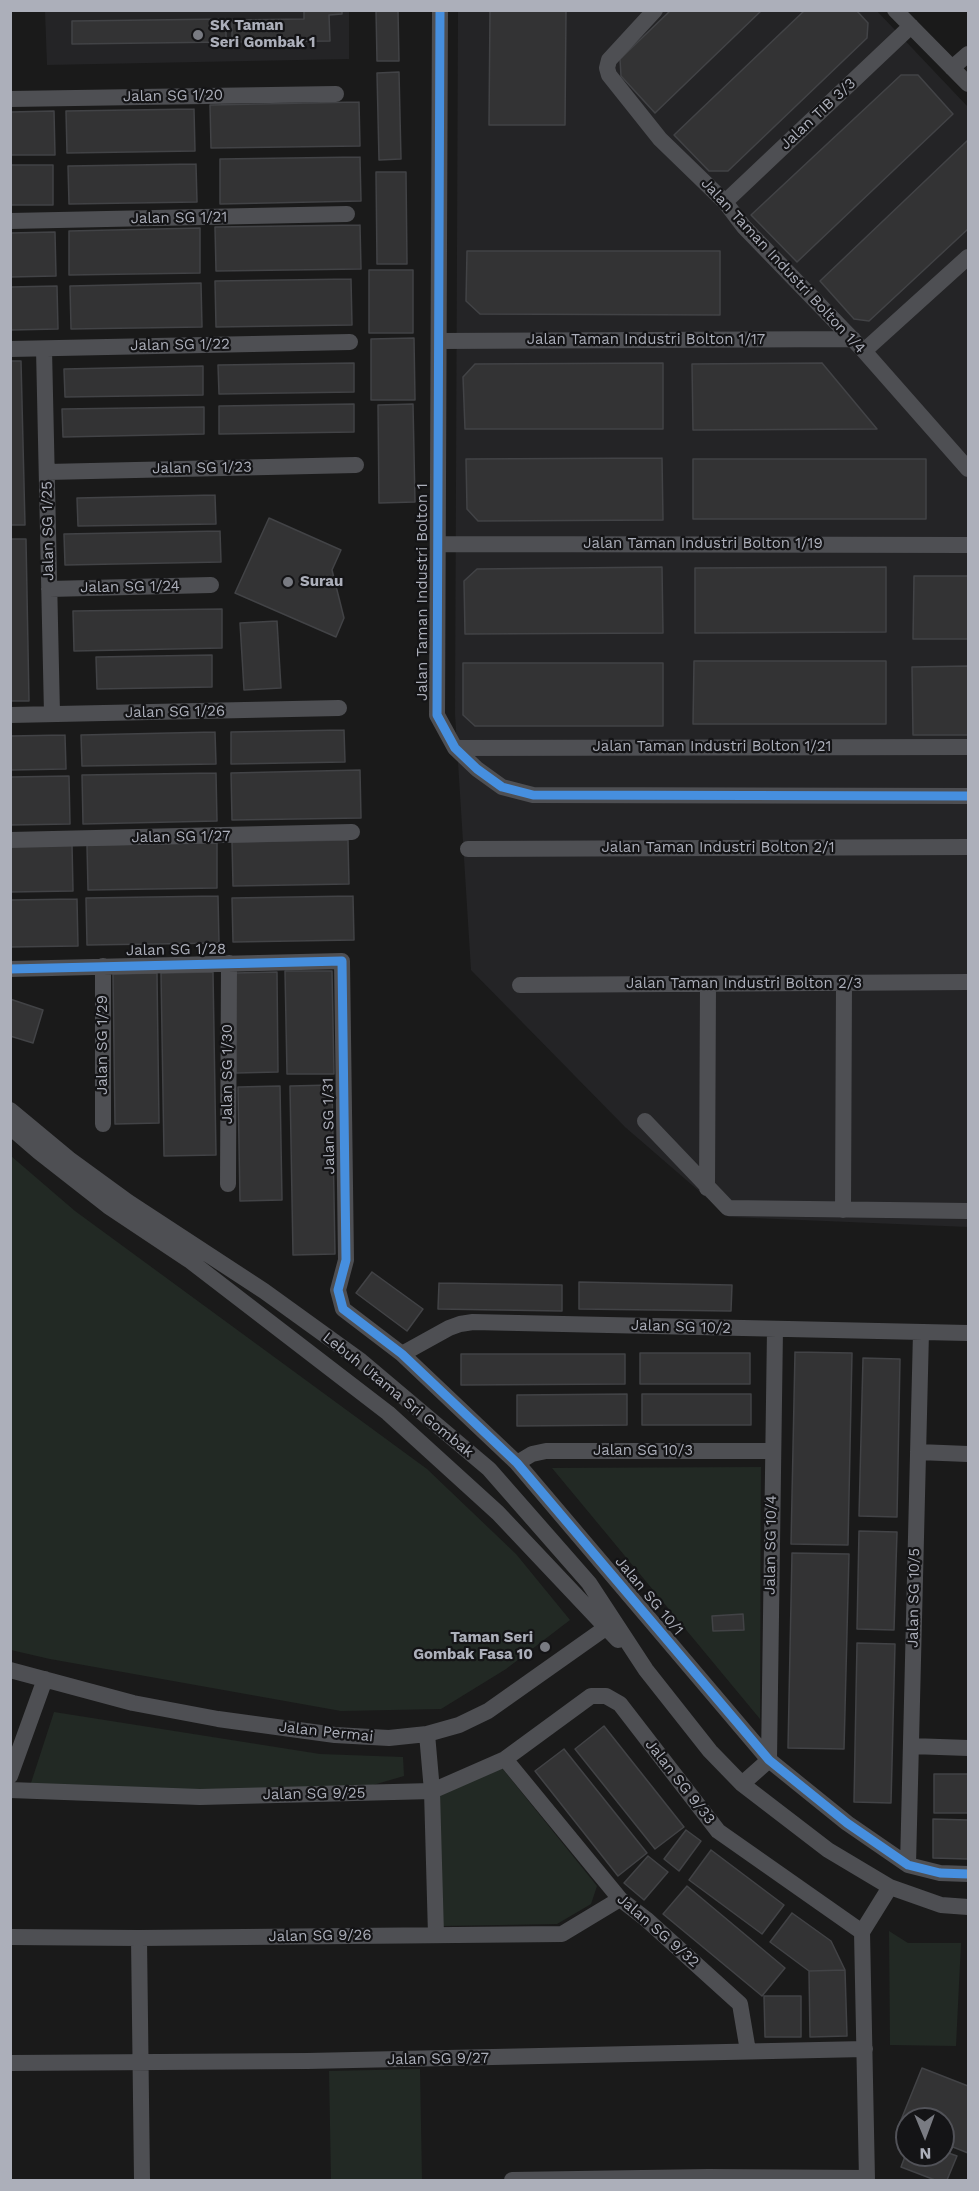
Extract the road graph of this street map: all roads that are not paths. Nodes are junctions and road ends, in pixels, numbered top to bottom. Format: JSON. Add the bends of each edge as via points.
{"nodes":[{"id":1,"x":440,"y":10,"type":"edge"},
{"id":2,"x":656,"y":10,"type":"edge"},
{"id":3,"x":895,"y":10,"type":"edge"},
{"id":4,"x":911,"y":26,"type":"junction"},
{"id":5,"x":969,"y":54,"type":"edge"},
{"id":6,"x":952,"y":68,"type":"junction"},
{"id":7,"x":969,"y":84,"type":"edge"},
{"id":8,"x":336,"y":94,"type":"dead end"},
{"id":9,"x":10,"y":99,"type":"edge"},
{"id":10,"x":725,"y":202,"type":"junction"},
{"id":11,"x":347,"y":214,"type":"dead end"},
{"id":12,"x":10,"y":221,"type":"edge"},
{"id":13,"x":969,"y":257,"type":"edge"},
{"id":14,"x":439,"y":341,"type":"junction"},
{"id":15,"x":350,"y":342,"type":"dead end"},
{"id":16,"x":858,"y":345,"type":"junction"},
{"id":17,"x":44,"y":348,"type":"junction"},
{"id":18,"x":10,"y":349,"type":"edge"},
{"id":19,"x":356,"y":465,"type":"dead end"},
{"id":20,"x":969,"y":469,"type":"edge"},
{"id":21,"x":47,"y":472,"type":"junction"},
{"id":22,"x":438,"y":544,"type":"junction"},
{"id":23,"x":969,"y":545,"type":"edge"},
{"id":24,"x":212,"y":585,"type":"dead end"},
{"id":25,"x":50,"y":589,"type":"junction"},
{"id":26,"x":339,"y":708,"type":"dead end"},
{"id":27,"x":52,"y":714,"type":"junction"},
{"id":28,"x":10,"y":715,"type":"edge"},
{"id":29,"x":969,"y":747,"type":"edge"},
{"id":30,"x":455,"y":748,"type":"junction"},
{"id":31,"x":969,"y":796,"type":"edge"},
{"id":32,"x":352,"y":832,"type":"dead end"},
{"id":33,"x":10,"y":840,"type":"edge"},
{"id":34,"x":969,"y":847,"type":"edge"},
{"id":35,"x":468,"y":849,"type":"dead end"},
{"id":36,"x":342,"y":961,"type":"joint"},
{"id":37,"x":229,"y":963,"type":"junction"},
{"id":38,"x":103,"y":966,"type":"junction"},
{"id":39,"x":10,"y":969,"type":"edge"},
{"id":40,"x":969,"y":982,"type":"edge"},
{"id":41,"x":844,"y":983,"type":"junction"},
{"id":42,"x":520,"y":985,"type":"dead end"},
{"id":43,"x":708,"y":985,"type":"junction"},
{"id":44,"x":10,"y":1110,"type":"edge"},
{"id":45,"x":645,"y":1121,"type":"dead end"},
{"id":46,"x":103,"y":1124,"type":"dead end"},
{"id":47,"x":10,"y":1127,"type":"edge"},
{"id":48,"x":228,"y":1184,"type":"dead end"},
{"id":49,"x":707,"y":1188,"type":"junction"},
{"id":50,"x":843,"y":1210,"type":"junction"},
{"id":51,"x":969,"y":1211,"type":"edge"},
{"id":52,"x":338,"y":1290,"type":"joint"},
{"id":53,"x":775,"y":1329,"type":"junction"},
{"id":54,"x":921,"y":1332,"type":"junction"},
{"id":55,"x":969,"y":1333,"type":"edge"},
{"id":56,"x":402,"y":1354,"type":"junction"},
{"id":57,"x":772,"y":1451,"type":"junction"},
{"id":58,"x":918,"y":1452,"type":"junction"},
{"id":59,"x":969,"y":1454,"type":"edge"},
{"id":60,"x":517,"y":1463,"type":"junction"},
{"id":61,"x":610,"y":1625,"type":"junction"},
{"id":62,"x":10,"y":1670,"type":"edge"},
{"id":63,"x":45,"y":1679,"type":"junction"},
{"id":64,"x":591,"y":1696,"type":"joint"},
{"id":65,"x":427,"y":1734,"type":"junction"},
{"id":66,"x":910,"y":1746,"type":"junction"},
{"id":67,"x":969,"y":1748,"type":"edge"},
{"id":68,"x":505,"y":1759,"type":"junction"},
{"id":69,"x":768,"y":1760,"type":"junction"},
{"id":70,"x":10,"y":1776,"type":"edge"},
{"id":71,"x":742,"y":1784,"type":"junction"},
{"id":72,"x":10,"y":1790,"type":"edge"},
{"id":73,"x":432,"y":1791,"type":"junction"},
{"id":74,"x":908,"y":1865,"type":"junction"},
{"id":75,"x":969,"y":1874,"type":"edge"},
{"id":76,"x":890,"y":1887,"type":"junction"},
{"id":77,"x":620,"y":1899,"type":"junction"},
{"id":78,"x":969,"y":1907,"type":"edge"},
{"id":79,"x":862,"y":1932,"type":"junction"},
{"id":80,"x":436,"y":1935,"type":"junction"},
{"id":81,"x":10,"y":1938,"type":"edge"},
{"id":82,"x":139,"y":1938,"type":"junction"},
{"id":83,"x":865,"y":2049,"type":"junction"},
{"id":84,"x":748,"y":2051,"type":"junction"},
{"id":85,"x":140,"y":2061,"type":"junction"},
{"id":86,"x":10,"y":2063,"type":"edge"},
{"id":87,"x":867,"y":2179,"type":"edge"},
{"id":88,"x":142,"y":2181,"type":"edge"},
{"id":89,"x":512,"y":2181,"type":"edge"}],
"edges":[{"from":1,"to":14,"type":"street","name":"Jalan Taman Industri Bolton 1"},
{"from":2,"to":10,"type":"street","name":"Jalan Taman Industri Bolton 1/4","via":[[609,60],[609,75],[660,139]]},
{"from":3,"to":4,"type":"street"},
{"from":4,"to":6,"type":"street"},
{"from":4,"to":10,"type":"street","name":"Jalan TIB 3/3"},
{"from":5,"to":6,"type":"street"},
{"from":6,"to":7,"type":"street"},
{"from":8,"to":9,"type":"street","name":"Jalan SG 1/20"},
{"from":10,"to":16,"type":"street","name":"Jalan Taman Industri Bolton 1/4","via":[[744,227]]},
{"from":11,"to":12,"type":"street","name":"Jalan SG 1/21"},
{"from":13,"to":16,"type":"street"},
{"from":14,"to":16,"type":"street","name":"Jalan Taman Industri Bolton 1/17"},
{"from":14,"to":22,"type":"street","name":"Jalan Taman Industri Bolton 1"},
{"from":15,"to":17,"type":"street","name":"Jalan SG 1/22"},
{"from":16,"to":20,"type":"street","name":"Jalan Taman Industri Bolton 1/4"},
{"from":17,"to":18,"type":"street","name":"Jalan SG 1/22"},
{"from":17,"to":21,"type":"street","name":"Jalan SG 1/25"},
{"from":19,"to":21,"type":"street","name":"Jalan SG 1/23"},
{"from":21,"to":25,"type":"street","name":"Jalan SG 1/25"},
{"from":22,"to":23,"type":"street","name":"Jalan Taman Industri Bolton 1/19"},
{"from":22,"to":30,"type":"street","name":"Jalan Taman Industri Bolton 1","via":[[437,715]]},
{"from":24,"to":25,"type":"street","name":"Jalan SG 1/24"},
{"from":25,"to":27,"type":"street","name":"Jalan SG 1/25"},
{"from":26,"to":27,"type":"street","name":"Jalan SG 1/26"},
{"from":27,"to":28,"type":"street","name":"Jalan SG 1/26"},
{"from":29,"to":30,"type":"street","name":"Jalan Taman Industri Bolton 1/21"},
{"from":30,"to":31,"type":"street","name":"Jalan Taman Industri Bolton 1","via":[[502,787],[533,795]]},
{"from":32,"to":33,"type":"street","name":"Jalan SG 1/27"},
{"from":34,"to":35,"type":"street","name":"Jalan Taman Industri Bolton 2/1"},
{"from":36,"to":37,"type":"street","name":"Jalan SG 1/28"},
{"from":36,"to":52,"type":"street","name":"Jalan SG 1/31","via":[[346,1260]]},
{"from":37,"to":38,"type":"street","name":"Jalan SG 1/28"},
{"from":37,"to":48,"type":"street","name":"Jalan SG 1/30"},
{"from":38,"to":39,"type":"street","name":"Jalan SG 1/28"},
{"from":38,"to":46,"type":"street","name":"Jalan SG 1/29"},
{"from":40,"to":41,"type":"street","name":"Jalan Taman Industri Bolton 2/3"},
{"from":41,"to":43,"type":"street","name":"Jalan Taman Industri Bolton 2/3"},
{"from":41,"to":50,"type":"street"},
{"from":42,"to":43,"type":"street","name":"Jalan Taman Industri Bolton 2/3"},
{"from":43,"to":49,"type":"street"},
{"from":44,"to":61,"type":"street","name":"Lebuh Utama Sri Gombak","via":[[128,1202],[264,1291],[361,1361],[489,1469],[589,1583]]},
{"from":45,"to":49,"type":"street"},
{"from":47,"to":61,"type":"street","name":"Lebuh Utama Sri Gombak","via":[[108,1206],[189,1260],[388,1413],[498,1513]]},
{"from":49,"to":50,"type":"street","via":[[728,1208]]},
{"from":50,"to":51,"type":"street"},
{"from":52,"to":56,"type":"street","name":"Jalan SG 10/1","via":[[343,1309]]},
{"from":53,"to":54,"type":"street","name":"Jalan SG 10/2"},
{"from":53,"to":56,"type":"street","name":"Jalan SG 10/2","via":[[473,1322],[449,1328]]},
{"from":53,"to":57,"type":"street","name":"Jalan SG 10/4"},
{"from":54,"to":55,"type":"street","name":"Jalan SG 10/2"},
{"from":54,"to":58,"type":"street","name":"Jalan SG 10/5"},
{"from":56,"to":60,"type":"street","name":"Jalan SG 10/1"},
{"from":57,"to":60,"type":"street","name":"Jalan SG 10/3","via":[[546,1451]]},
{"from":57,"to":69,"type":"street","name":"Jalan SG 10/4"},
{"from":58,"to":59,"type":"street"},
{"from":58,"to":66,"type":"street","name":"Jalan SG 10/5"},
{"from":60,"to":69,"type":"street","name":"Jalan SG 10/1"},
{"from":61,"to":65,"type":"street","name":"Jalan Permai","via":[[488,1712]]},
{"from":61,"to":71,"type":"street","name":"Lebuh Utama Sri Gombak","via":[[710,1751]]},
{"from":62,"to":63,"type":"street","name":"Jalan Permai"},
{"from":63,"to":65,"type":"street","name":"Jalan Permai","via":[[134,1703],[335,1736],[388,1738]]},
{"from":63,"to":70,"type":"street"},
{"from":64,"to":68,"type":"street","name":"Jalan SG 9/25"},
{"from":64,"to":79,"type":"street","name":"Jalan SG 9/33","via":[[606,1696],[620,1704],[718,1831]]},
{"from":65,"to":73,"type":"street"},
{"from":66,"to":67,"type":"street"},
{"from":66,"to":74,"type":"street","name":"Jalan SG 10/5"},
{"from":68,"to":73,"type":"street","name":"Jalan SG 9/25"},
{"from":68,"to":77,"type":"street","name":"Jalan SG 9/32"},
{"from":69,"to":71,"type":"street"},
{"from":69,"to":74,"type":"street","name":"Jalan SG 10/1"},
{"from":71,"to":76,"type":"street","name":"Lebuh Utama Sri Gombak","via":[[828,1851]]},
{"from":72,"to":73,"type":"street","name":"Jalan SG 9/25","via":[[200,1797]]},
{"from":73,"to":80,"type":"street"},
{"from":74,"to":75,"type":"street","name":"Jalan SG 10/1","via":[[940,1873]]},
{"from":76,"to":78,"type":"street","name":"Lebuh Utama Sri Gombak","via":[[941,1905]]},
{"from":76,"to":79,"type":"street"},
{"from":77,"to":80,"type":"street","name":"Jalan SG 9/26","via":[[562,1934]]},
{"from":77,"to":84,"type":"street","name":"Jalan SG 9/32","via":[[740,2004]]},
{"from":79,"to":83,"type":"street"},
{"from":80,"to":82,"type":"street","name":"Jalan SG 9/26"},
{"from":81,"to":82,"type":"street","name":"Jalan SG 9/26"},
{"from":82,"to":85,"type":"street"},
{"from":83,"to":84,"type":"street","name":"Jalan SG 9/27"},
{"from":83,"to":87,"type":"street"},
{"from":84,"to":85,"type":"street","name":"Jalan SG 9/27"},
{"from":85,"to":86,"type":"street","name":"Jalan SG 9/27"},
{"from":85,"to":88,"type":"street"},
{"from":87,"to":89,"type":"street"}]}
